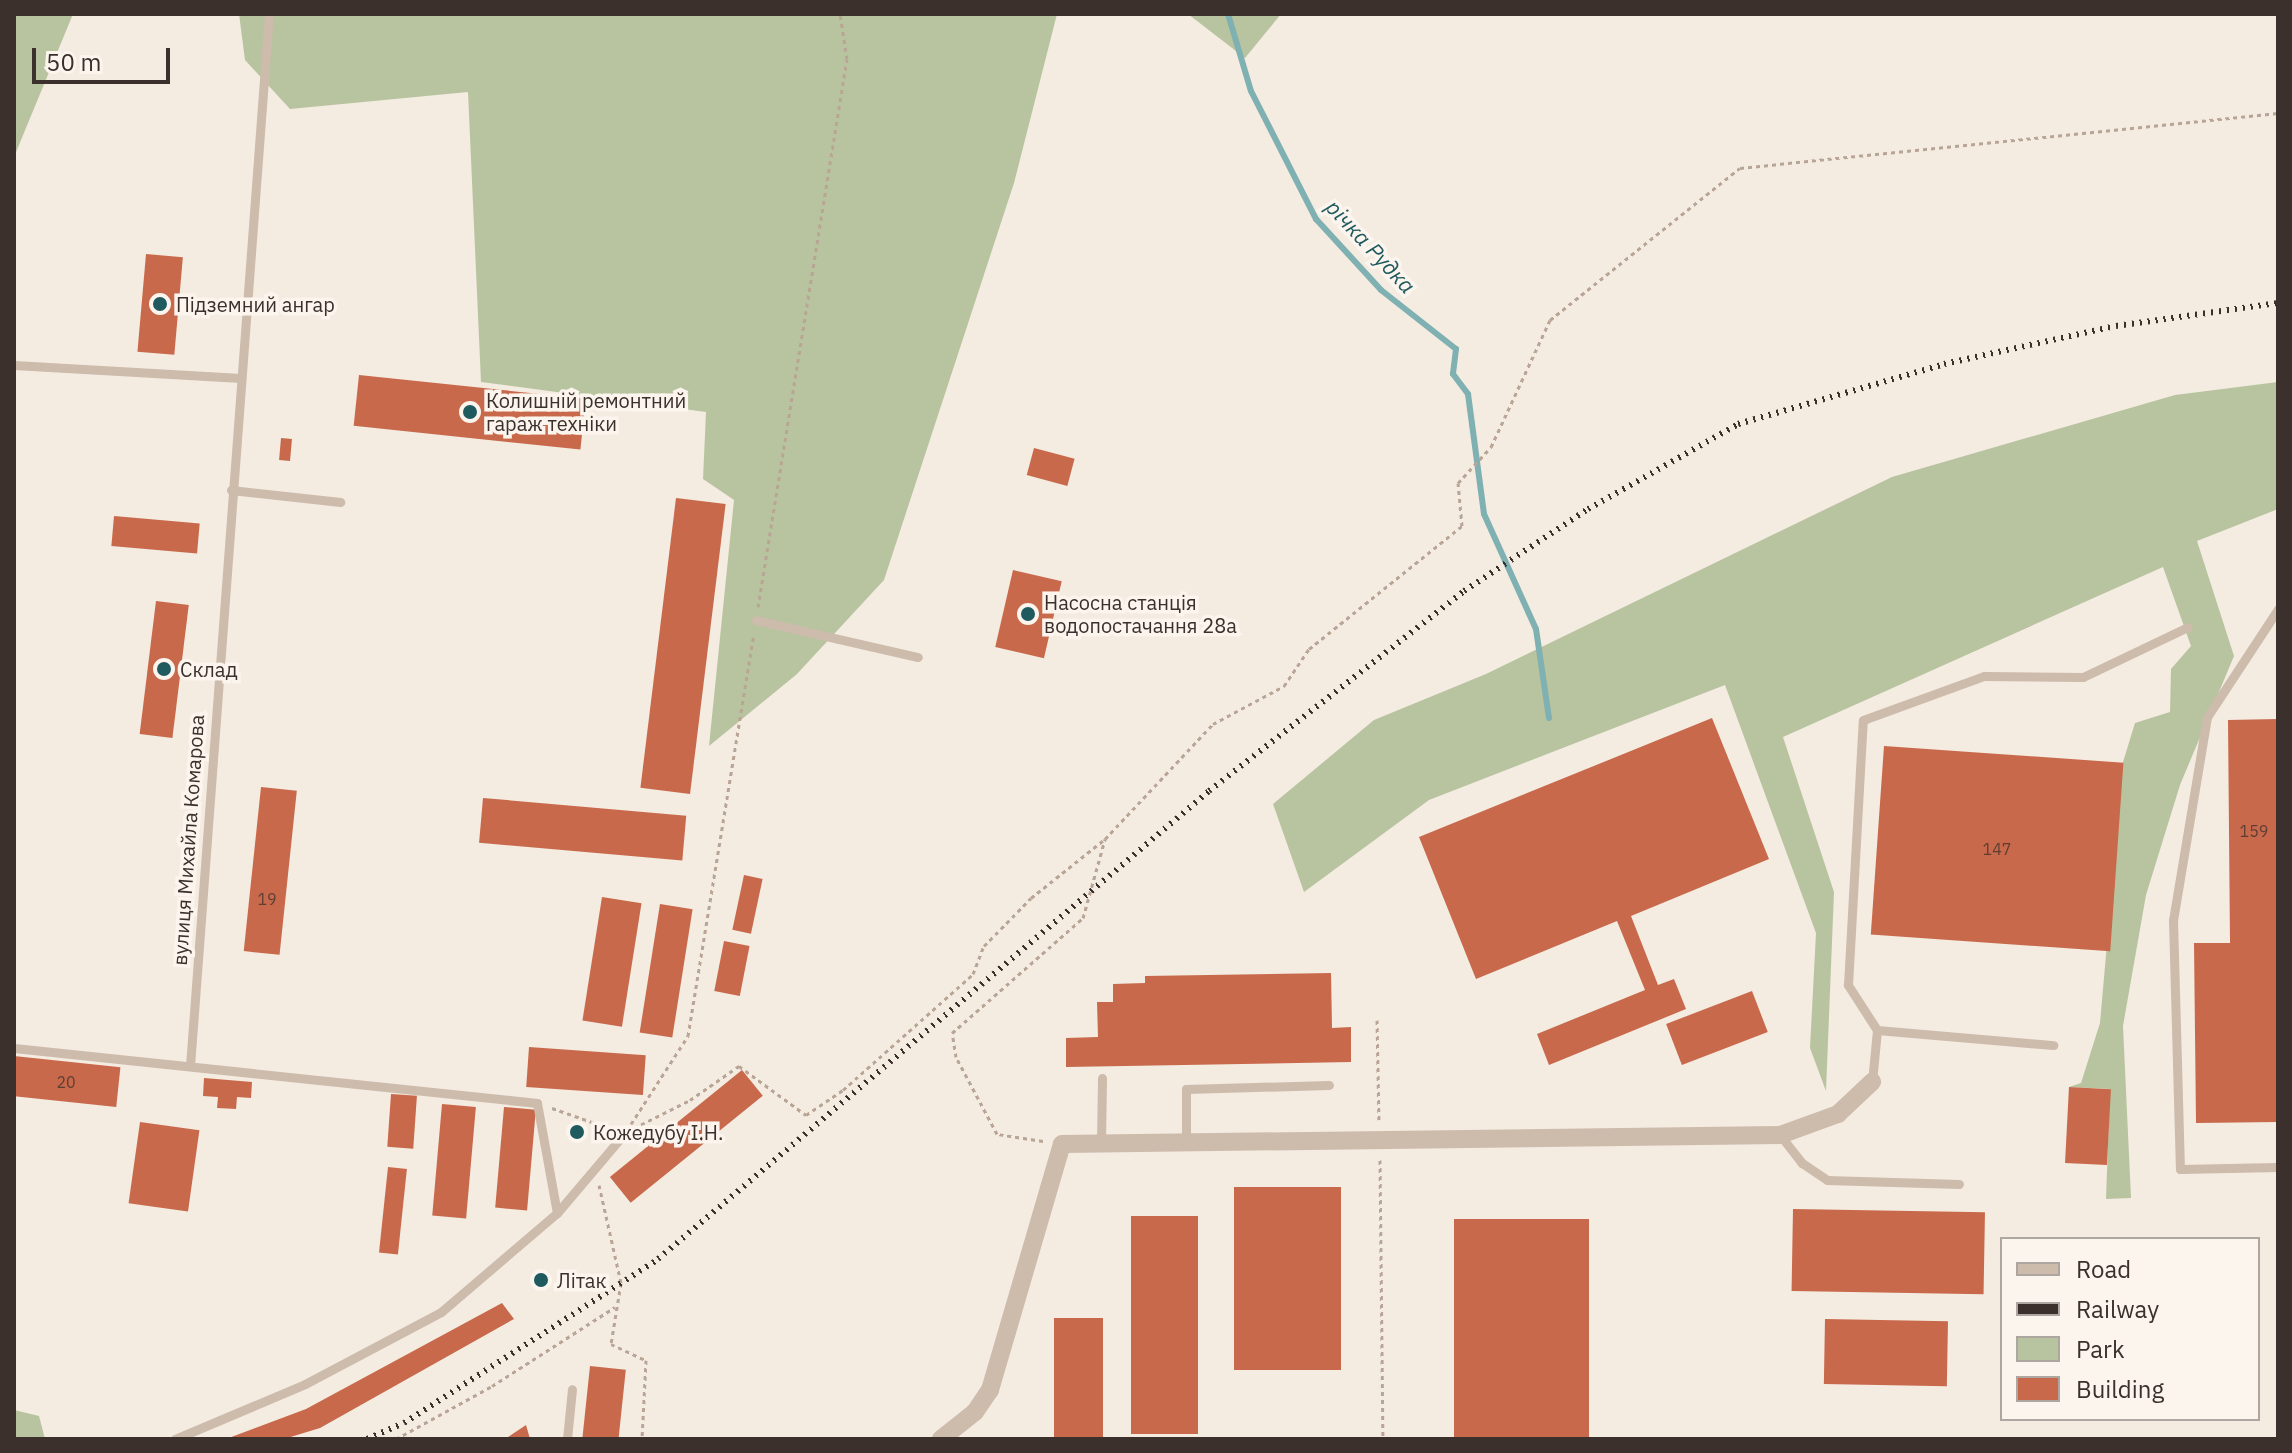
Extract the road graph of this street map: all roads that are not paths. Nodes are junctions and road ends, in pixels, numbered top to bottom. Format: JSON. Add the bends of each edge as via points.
{"nodes":[{"id":1,"x":269,"y":14,"type":"edge"},
{"id":2,"x":14,"y":365,"type":"edge"},
{"id":3,"x":241,"y":378,"type":"junction"},
{"id":4,"x":231,"y":490,"type":"junction"},
{"id":5,"x":340,"y":502,"type":"dead end"},
{"id":6,"x":2278,"y":609,"type":"edge"},
{"id":7,"x":756,"y":620,"type":"road end"},
{"id":8,"x":2188,"y":627,"type":"dead end"},
{"id":9,"x":918,"y":657,"type":"dead end"},
{"id":10,"x":1877,"y":1030,"type":"junction"},
{"id":11,"x":2053,"y":1045,"type":"dead end"},
{"id":12,"x":14,"y":1048,"type":"edge"},
{"id":13,"x":190,"y":1066,"type":"junction"},
{"id":14,"x":1102,"y":1078,"type":"dead end"},
{"id":15,"x":1872,"y":1082,"type":"joint"},
{"id":16,"x":1329,"y":1085,"type":"dead end"},
{"id":17,"x":624,"y":1134,"type":"road end"},
{"id":18,"x":1780,"y":1135,"type":"junction"},
{"id":19,"x":1186,"y":1142,"type":"junction"},
{"id":20,"x":1101,"y":1143,"type":"junction"},
{"id":21,"x":2278,"y":1167,"type":"edge"},
{"id":22,"x":1959,"y":1184,"type":"dead end"},
{"id":23,"x":557,"y":1213,"type":"junction"},
{"id":24,"x":572,"y":1389,"type":"dead end"},
{"id":25,"x":175,"y":1439,"type":"edge"},
{"id":26,"x":567,"y":1439,"type":"edge"},
{"id":27,"x":941,"y":1439,"type":"edge"}],
"edges":[{"from":1,"to":3,"type":"lane","name":"вулиця Михайла Комарова"},
{"from":2,"to":3,"type":"lane"},
{"from":3,"to":4,"type":"lane","name":"вулиця Михайла Комарова"},
{"from":4,"to":5,"type":"lane"},
{"from":4,"to":13,"type":"lane","name":"вулиця Михайла Комарова"},
{"from":6,"to":21,"type":"lane","via":[[2207,717],[2173,920],[2180,1169]]},
{"from":7,"to":9,"type":"lane"},
{"from":8,"to":10,"type":"lane","via":[[2083,677],[1984,676],[1863,720],[1848,985]]},
{"from":10,"to":11,"type":"lane"},
{"from":10,"to":15,"type":"lane"},
{"from":12,"to":13,"type":"lane"},
{"from":13,"to":23,"type":"lane","via":[[537,1103]]},
{"from":14,"to":20,"type":"lane"},
{"from":15,"to":18,"type":"street","via":[[1838,1114]]},
{"from":16,"to":19,"type":"lane","via":[[1186,1089]]},
{"from":17,"to":23,"type":"lane"},
{"from":18,"to":19,"type":"street"},
{"from":18,"to":22,"type":"lane","via":[[1802,1163],[1827,1180]]},
{"from":19,"to":20,"type":"street"},
{"from":20,"to":27,"type":"street","via":[[1062,1144],[990,1390],[975,1412]]},
{"from":23,"to":25,"type":"lane","via":[[441,1312],[305,1384]]},
{"from":24,"to":26,"type":"lane"}]}
